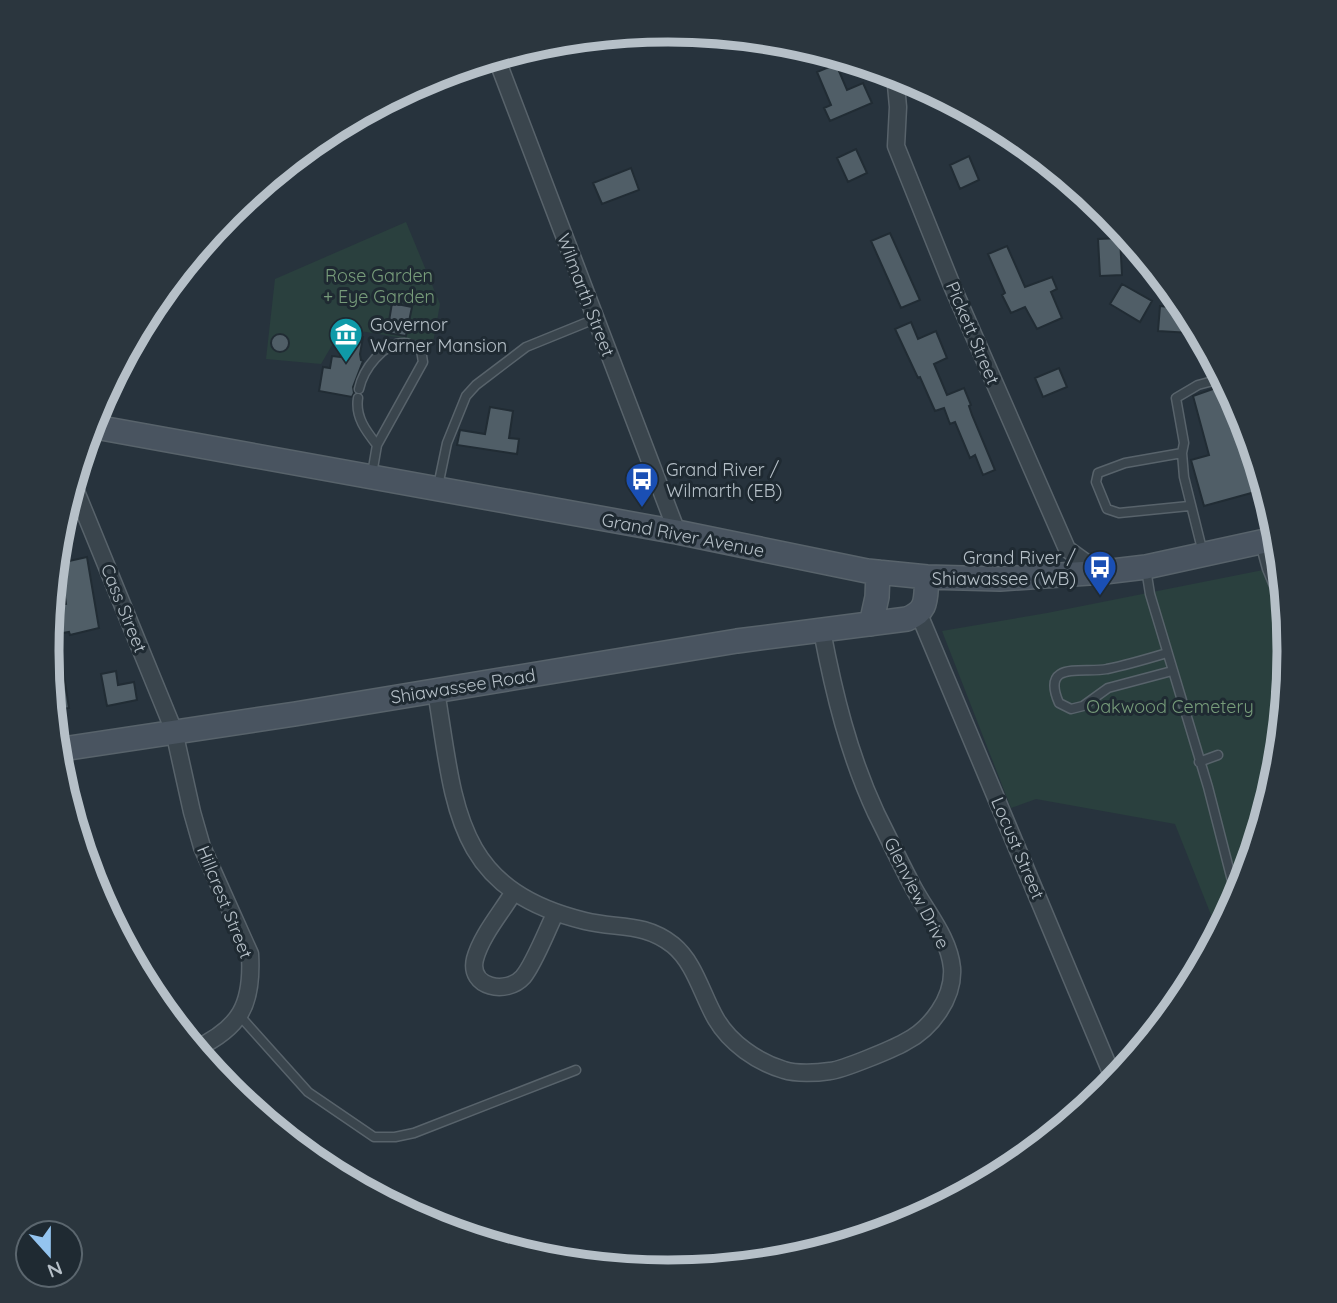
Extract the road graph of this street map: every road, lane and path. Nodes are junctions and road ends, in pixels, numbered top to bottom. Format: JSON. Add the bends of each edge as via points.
{"nodes":[{"id":1,"x":499,"y":66,"type":"edge"},
{"id":2,"x":896,"y":86,"type":"edge"},
{"id":3,"x":594,"y":319,"type":"junction"},
{"id":4,"x":1214,"y":381,"type":"edge"},
{"id":5,"x":101,"y":428,"type":"edge"},
{"id":6,"x":377,"y":445,"type":"junction"},
{"id":7,"x":1182,"y":453,"type":"junction"},
{"id":8,"x":371,"y":477,"type":"junction"},
{"id":9,"x":437,"y":489,"type":"junction"},
{"id":10,"x":1189,"y":506,"type":"junction"},
{"id":11,"x":76,"y":511,"type":"edge"},
{"id":12,"x":677,"y":533,"type":"junction"},
{"id":13,"x":1268,"y":542,"type":"edge"},
{"id":14,"x":1269,"y":550,"type":"edge"},
{"id":15,"x":1203,"y":555,"type":"junction"},
{"id":16,"x":1146,"y":567,"type":"junction"},
{"id":17,"x":878,"y":572,"type":"junction"},
{"id":18,"x":1099,"y":572,"type":"junction"},
{"id":19,"x":927,"y":577,"type":"junction"},
{"id":20,"x":1274,"y":587,"type":"edge"},
{"id":21,"x":919,"y":614,"type":"junction"},
{"id":22,"x":871,"y":624,"type":"junction"},
{"id":23,"x":822,"y":631,"type":"junction"},
{"id":24,"x":1167,"y":653,"type":"junction"},
{"id":25,"x":1172,"y":671,"type":"junction"},
{"id":26,"x":436,"y":691,"type":"junction"},
{"id":27,"x":174,"y":732,"type":"junction"},
{"id":28,"x":67,"y":748,"type":"edge"},
{"id":29,"x":1218,"y":755,"type":"dead end"},
{"id":30,"x":1199,"y":762,"type":"junction"},
{"id":31,"x":1232,"y":884,"type":"edge"},
{"id":32,"x":513,"y":893,"type":"junction"},
{"id":33,"x":555,"y":914,"type":"junction"},
{"id":34,"x":240,"y":1016,"type":"junction"},
{"id":35,"x":203,"y":1045,"type":"edge"},
{"id":36,"x":576,"y":1070,"type":"dead end"},
{"id":37,"x":1110,"y":1070,"type":"edge"}],
"edges":[{"from":1,"to":3,"type":"street","name":"Wilmarth Street"},
{"from":2,"to":18,"type":"street","name":"Pickett Street","via":[[896,146],[945,267],[1066,549]]},
{"from":3,"to":9,"type":"lane","via":[[526,347],[471,390],[447,443]]},
{"from":3,"to":12,"type":"street","name":"Wilmarth Street"},
{"from":4,"to":7,"type":"lane","via":[[1176,398]]},
{"from":5,"to":8,"type":"main road","name":"Grand River Avenue"},
{"from":6,"to":6,"type":"lane","via":[[358,415],[361,379],[388,347],[406,343],[421,349],[423,362]]},
{"from":6,"to":8,"type":"lane"},
{"from":7,"to":10,"type":"lane"},
{"from":7,"to":10,"type":"lane","via":[[1125,463],[1098,473],[1096,482],[1107,509],[1119,513]]},
{"from":8,"to":9,"type":"main road","name":"Grand River Avenue"},
{"from":9,"to":12,"type":"main road","name":"Grand River Avenue"},
{"from":10,"to":15,"type":"lane"},
{"from":11,"to":27,"type":"street","name":"Cass Street"},
{"from":12,"to":17,"type":"main road","name":"Grand River Avenue"},
{"from":13,"to":15,"type":"main road","name":"Grand River Avenue"},
{"from":14,"to":20,"type":"lane","via":[[1267,569]]},
{"from":15,"to":16,"type":"main road","name":"Grand River Avenue"},
{"from":16,"to":18,"type":"main road","name":"Grand River Avenue"},
{"from":16,"to":24,"type":"lane"},
{"from":17,"to":19,"type":"main road","name":"Grand River Avenue"},
{"from":17,"to":22,"type":"main road"},
{"from":18,"to":19,"type":"main road","name":"Grand River Avenue","via":[[1000,579]]},
{"from":19,"to":21,"type":"main road"},
{"from":21,"to":22,"type":"main road","name":"Shiawassee Road"},
{"from":21,"to":37,"type":"street","name":"Locust Street"},
{"from":22,"to":23,"type":"main road","name":"Shiawassee Road"},
{"from":23,"to":26,"type":"main road","name":"Shiawassee Road"},
{"from":23,"to":33,"type":"street","name":"Glenview Drive","via":[[838,708],[857,768],[913,887],[946,942],[952,970],[946,999],[931,1024],[906,1042],[832,1071],[786,1071],[751,1055],[728,1037],[688,961],[673,945],[653,932]]},
{"from":24,"to":25,"type":"lane"},
{"from":24,"to":25,"type":"lane","via":[[1103,670],[1063,672],[1054,693],[1059,703],[1070,709],[1083,706],[1108,688]]},
{"from":25,"to":30,"type":"lane"},
{"from":26,"to":27,"type":"main road","name":"Shiawassee Road"},
{"from":26,"to":32,"type":"street","name":"Glenview Drive","via":[[461,823],[492,873]]},
{"from":27,"to":28,"type":"main road","name":"Shiawassee Road"},
{"from":27,"to":34,"type":"street","name":"Hillcrest Street","via":[[202,847],[250,954]]},
{"from":29,"to":30,"type":"lane"},
{"from":30,"to":31,"type":"lane"},
{"from":32,"to":33,"type":"street","name":"Glenview Drive"},
{"from":32,"to":33,"type":"street","via":[[475,960],[480,980],[491,986],[513,985],[524,976]]},
{"from":34,"to":35,"type":"street","via":[[218,1038]]},
{"from":34,"to":36,"type":"lane","via":[[308,1092],[374,1136],[414,1133]]}]}
